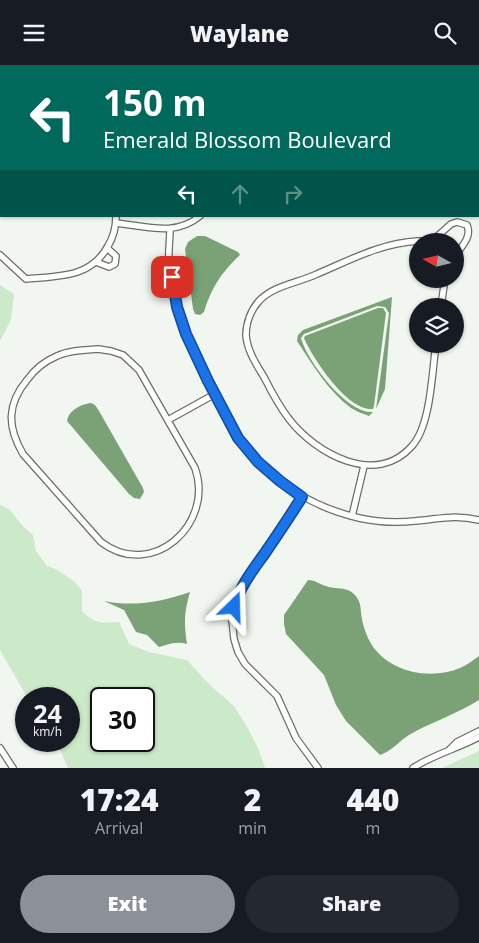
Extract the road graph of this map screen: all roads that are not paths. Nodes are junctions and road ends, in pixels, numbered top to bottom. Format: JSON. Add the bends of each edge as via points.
{"nodes":[{"id":1,"x":198,"y":217,"type":"edge"},
{"id":2,"x":116,"y":219,"type":"edge"},
{"id":3,"x":170,"y":229,"type":"junction"},
{"id":4,"x":441,"y":233,"type":"edge"},
{"id":5,"x":409,"y":242,"type":"edge"},
{"id":6,"x":464,"y":243,"type":"edge"},
{"id":7,"x":107,"y":248,"type":"junction"},
{"id":8,"x":0,"y":255,"type":"edge"},
{"id":9,"x":96,"y":263,"type":"junction"},
{"id":10,"x":435,"y":353,"type":"edge"},
{"id":11,"x":215,"y":394,"type":"junction"},
{"id":12,"x":168,"y":420,"type":"junction"},
{"id":13,"x":364,"y":466,"type":"junction"},
{"id":14,"x":302,"y":497,"type":"junction"},
{"id":15,"x":352,"y":516,"type":"junction"},
{"id":16,"x":479,"y":520,"type":"edge"},
{"id":17,"x":479,"y":731,"type":"edge"},
{"id":18,"x":479,"y":737,"type":"edge"},
{"id":19,"x":0,"y":748,"type":"edge"},
{"id":20,"x":450,"y":749,"type":"junction"},
{"id":21,"x":13,"y":768,"type":"edge"},
{"id":22,"x":318,"y":768,"type":"edge"},
{"id":23,"x":413,"y":768,"type":"edge"}],
"edges":[{"from":1,"to":3,"type":"street","via":[[183,227]]},
{"from":2,"to":3,"type":"street"},
{"from":2,"to":7,"type":"street","via":[[114,237]]},
{"from":3,"to":11,"type":"street","via":[[169,262],[177,307],[186,334]]},
{"from":4,"to":6,"type":"street","via":[[457,221],[467,225],[469,236]]},
{"from":5,"to":13,"type":"street","via":[[372,250],[302,281],[272,290],[251,312],[247,326],[250,352],[289,420],[319,447],[349,463]]},
{"from":7,"to":9,"type":"street"},
{"from":7,"to":9,"type":"street","via":[[116,256],[115,264],[109,267]]},
{"from":8,"to":9,"type":"street","via":[[26,279],[61,276]]},
{"from":10,"to":13,"type":"street","via":[[425,422],[413,445],[390,462]]},
{"from":11,"to":12,"type":"street"},
{"from":11,"to":14,"type":"street","via":[[238,438],[258,462]]},
{"from":12,"to":12,"type":"street","via":[[132,362],[124,355],[98,349],[58,355],[46,361],[20,388],[12,412],[12,427],[23,453],[90,531],[112,550],[141,555],[154,553],[176,539],[186,528],[199,501],[200,487],[195,467]]},
{"from":13,"to":15,"type":"street"},
{"from":14,"to":15,"type":"street"},
{"from":14,"to":22,"type":"street","via":[[238,593],[232,620],[238,652],[245,664],[277,696],[296,738]]},
{"from":15,"to":16,"type":"street","via":[[389,522],[444,517]]},
{"from":17,"to":20,"type":"street"},
{"from":18,"to":20,"type":"street"},
{"from":19,"to":21,"type":"street"},
{"from":20,"to":23,"type":"street"}]}
